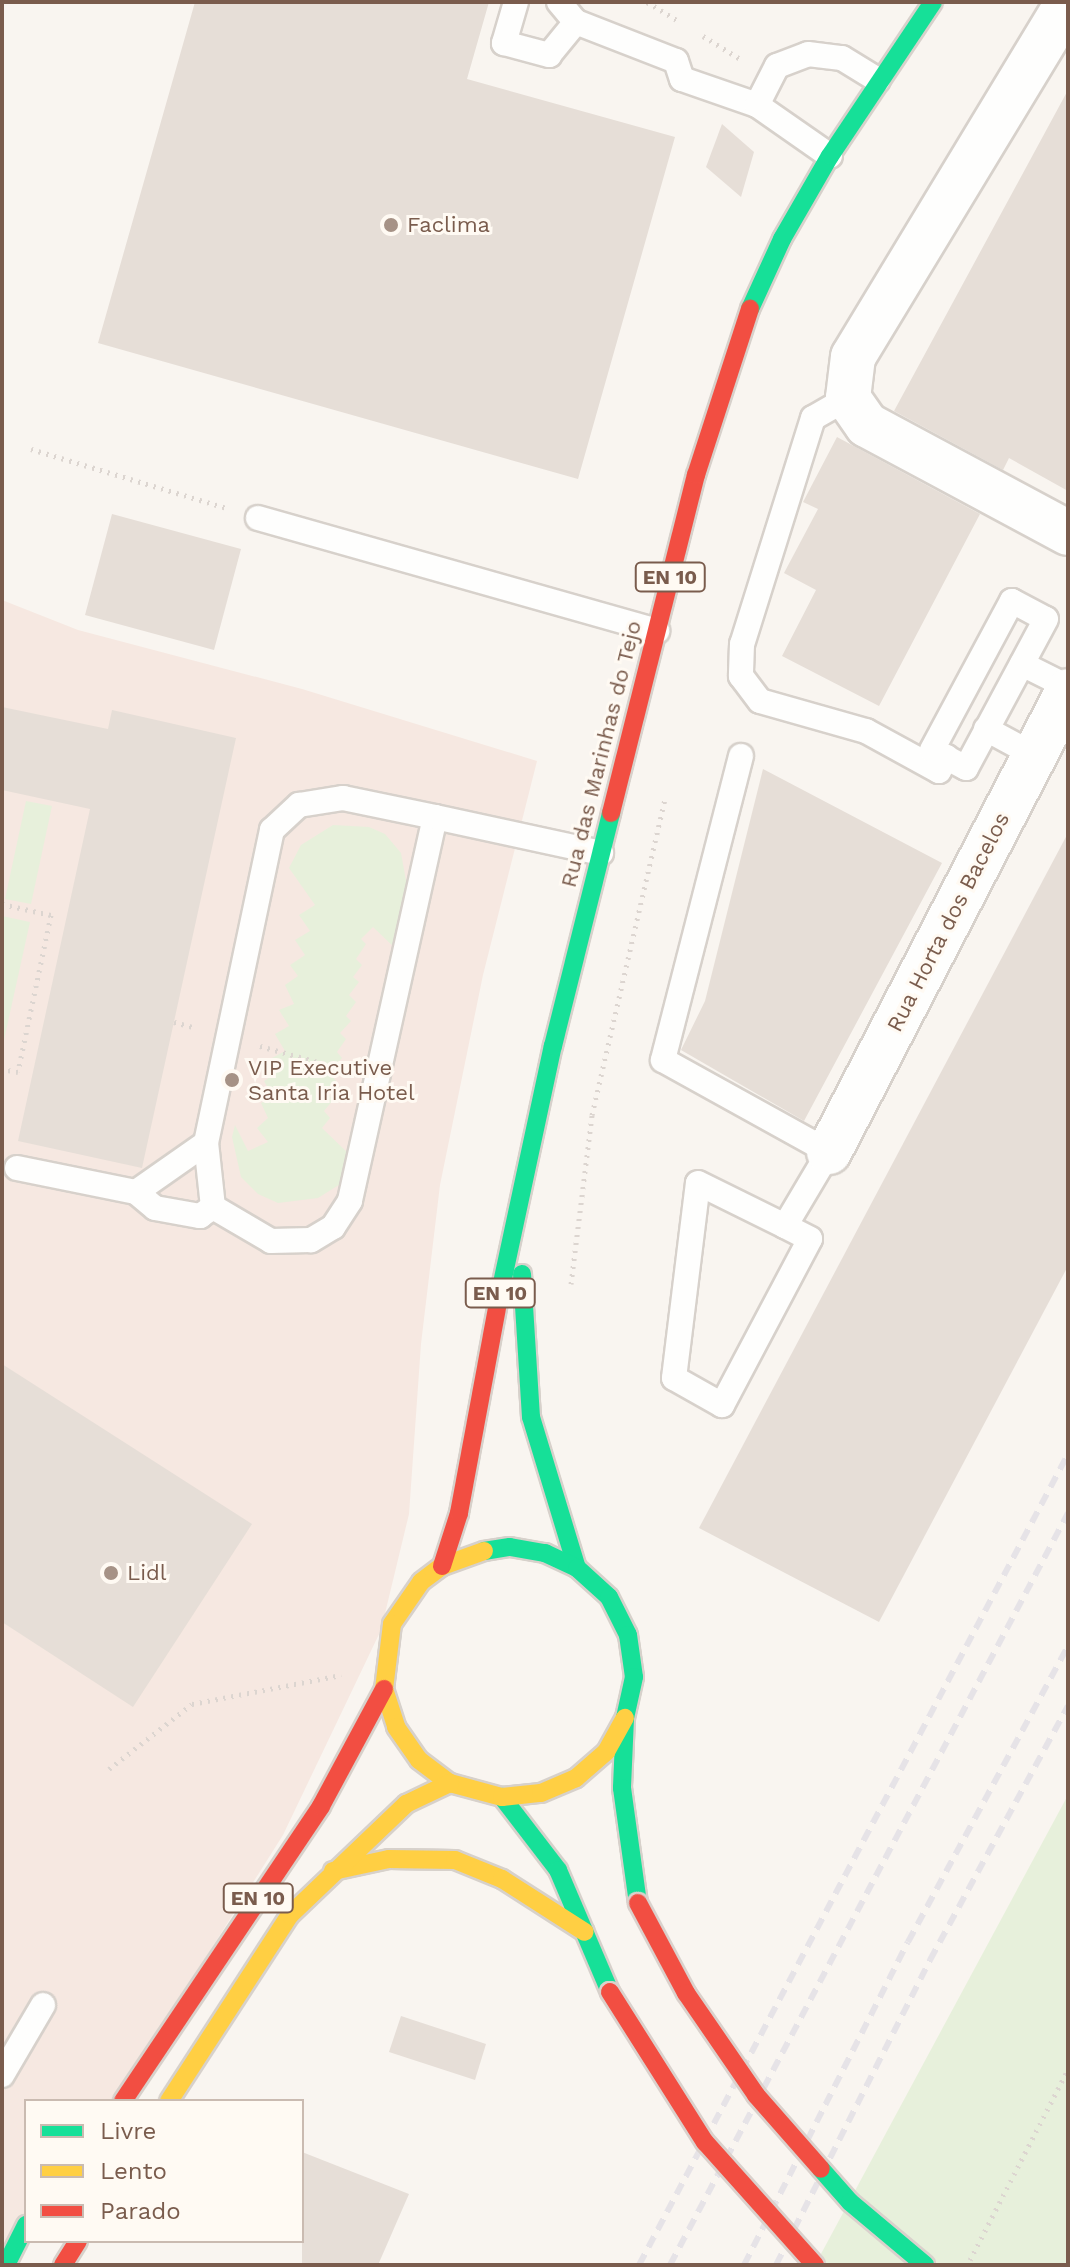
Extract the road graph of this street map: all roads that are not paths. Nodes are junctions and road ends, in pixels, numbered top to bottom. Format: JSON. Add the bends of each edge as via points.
{"nodes":[{"id":1,"x":516,"y":2,"type":"edge"},
{"id":2,"x":559,"y":2,"type":"edge"},
{"id":3,"x":933,"y":2,"type":"edge"},
{"id":4,"x":1068,"y":2,"type":"edge"},
{"id":5,"x":576,"y":22,"type":"junction"},
{"id":6,"x":878,"y":80,"type":"junction"},
{"id":7,"x":757,"y":105,"type":"junction"},
{"id":8,"x":830,"y":156,"type":"junction"},
{"id":9,"x":848,"y":398,"type":"junction"},
{"id":10,"x":258,"y":518,"type":"road end"},
{"id":11,"x":1068,"y":533,"type":"edge"},
{"id":12,"x":657,"y":631,"type":"junction"},
{"id":13,"x":1022,"y":664,"type":"junction"},
{"id":14,"x":1068,"y":689,"type":"edge"},
{"id":15,"x":986,"y":729,"type":"junction"},
{"id":16,"x":1034,"y":755,"type":"junction"},
{"id":17,"x":741,"y":756,"type":"dead end"},
{"id":18,"x":946,"y":757,"type":"junction"},
{"id":19,"x":435,"y":817,"type":"junction"},
{"id":20,"x":601,"y":853,"type":"junction"},
{"id":21,"x":206,"y":1143,"type":"junction"},
{"id":22,"x":829,"y":1152,"type":"junction"},
{"id":23,"x":17,"y":1168,"type":"dead end"},
{"id":24,"x":136,"y":1192,"type":"junction"},
{"id":25,"x":521,"y":1196,"type":"junction"},
{"id":26,"x":213,"y":1207,"type":"junction"},
{"id":27,"x":785,"y":1226,"type":"junction"},
{"id":28,"x":442,"y":1566,"type":"junction"},
{"id":29,"x":577,"y":1568,"type":"junction"},
{"id":30,"x":384,"y":1689,"type":"junction"},
{"id":31,"x":625,"y":1718,"type":"junction"},
{"id":32,"x":450,"y":1783,"type":"junction"},
{"id":33,"x":502,"y":1797,"type":"junction"},
{"id":34,"x":330,"y":1872,"type":"junction"},
{"id":35,"x":585,"y":1932,"type":"junction"},
{"id":36,"x":43,"y":2005,"type":"dead end"},
{"id":37,"x":2,"y":2075,"type":"edge"},
{"id":38,"x":124,"y":2099,"type":"edge"},
{"id":39,"x":170,"y":2099,"type":"edge"},
{"id":40,"x":24,"y":2229,"type":"edge"},
{"id":41,"x":77,"y":2243,"type":"edge"},
{"id":42,"x":6,"y":2265,"type":"edge"},
{"id":43,"x":63,"y":2265,"type":"edge"},
{"id":44,"x":815,"y":2265,"type":"edge"},
{"id":45,"x":925,"y":2265,"type":"edge"}],
"edges":[{"from":1,"to":5,"type":"lane","via":[[504,43],[549,55]]},
{"from":2,"to":5,"type":"lane"},
{"from":3,"to":6,"type":"main road","name":"Rua das Marinhas do Tejo","number":"EN 10"},
{"from":4,"to":9,"type":"street","via":[[853,357]]},
{"from":5,"to":7,"type":"lane","via":[[676,61],[682,79]]},
{"from":6,"to":7,"type":"lane","via":[[842,58],[808,54],[777,66]]},
{"from":6,"to":8,"type":"main road","name":"Rua das Marinhas do Tejo","number":"EN 10"},
{"from":7,"to":8,"type":"lane"},
{"from":8,"to":12,"type":"main road","name":"Rua das Marinhas do Tejo","number":"EN 10","via":[[782,239],[743,325],[696,475]]},
{"from":9,"to":11,"type":"street","via":[[867,425]]},
{"from":9,"to":18,"type":"lane","via":[[813,418],[742,644],[741,676],[760,701],[866,731],[939,771]]},
{"from":10,"to":12,"type":"lane"},
{"from":12,"to":20,"type":"main road","name":"Rua das Marinhas do Tejo","number":"EN 10"},
{"from":13,"to":14,"type":"lane"},
{"from":13,"to":15,"type":"lane"},
{"from":13,"to":18,"type":"lane","via":[[1046,619],[1012,601],[932,750]]},
{"from":14,"to":16,"type":"street","name":"Rua Horta dos Bacelos"},
{"from":15,"to":16,"type":"lane"},
{"from":15,"to":18,"type":"lane","via":[[966,768]]},
{"from":16,"to":22,"type":"street","name":"Rua Horta dos Bacelos"},
{"from":17,"to":22,"type":"lane","via":[[663,1060]]},
{"from":19,"to":20,"type":"lane"},
{"from":19,"to":21,"type":"lane","via":[[343,798],[299,805],[272,830]]},
{"from":19,"to":26,"type":"lane","via":[[350,1201],[333,1227],[311,1240],[271,1241]]},
{"from":20,"to":25,"type":"main road","name":"Rua das Marinhas do Tejo","number":"EN 10"},
{"from":21,"to":24,"type":"lane"},
{"from":21,"to":26,"type":"lane"},
{"from":22,"to":27,"type":"lane"},
{"from":23,"to":24,"type":"lane"},
{"from":24,"to":26,"type":"lane","via":[[155,1208],[200,1216]]},
{"from":25,"to":28,"type":"main road","name":"Rua das Marinhas do Tejo","number":"EN 10","via":[[459,1513]]},
{"from":25,"to":29,"type":"main road","number":"EN 10","via":[[522,1316],[531,1417]]},
{"from":27,"to":27,"type":"lane","via":[[810,1239],[722,1405],[674,1378],[698,1183]]},
{"from":28,"to":29,"type":"main road","via":[[475,1552],[510,1547],[545,1553]]},
{"from":28,"to":30,"type":"main road","via":[[421,1582],[392,1624]]},
{"from":29,"to":31,"type":"main road","via":[[609,1597],[628,1635],[634,1677]]},
{"from":30,"to":32,"type":"main road","via":[[396,1727],[419,1760]]},
{"from":30,"to":38,"type":"main road","number":"EN 10","via":[[321,1806]]},
{"from":31,"to":33,"type":"main road","via":[[606,1752],[576,1778],[541,1793]]},
{"from":31,"to":45,"type":"main road","bridge":true,"via":[[622,1788],[638,1903],[686,1993],[756,2095],[850,2202]]},
{"from":32,"to":33,"type":"main road"},
{"from":32,"to":34,"type":"main road","number":"EN 10","via":[[406,1804]]},
{"from":33,"to":35,"type":"main road","via":[[558,1870]]},
{"from":34,"to":35,"type":"main road","via":[[389,1859],[455,1860],[502,1879]]},
{"from":34,"to":39,"type":"main road","number":"EN 10","via":[[290,1915]]},
{"from":35,"to":44,"type":"main road","bridge":true,"via":[[610,1992],[705,2142]]},
{"from":36,"to":37,"type":"lane"},
{"from":40,"to":42,"type":"main road"},
{"from":41,"to":43,"type":"main road"}]}
